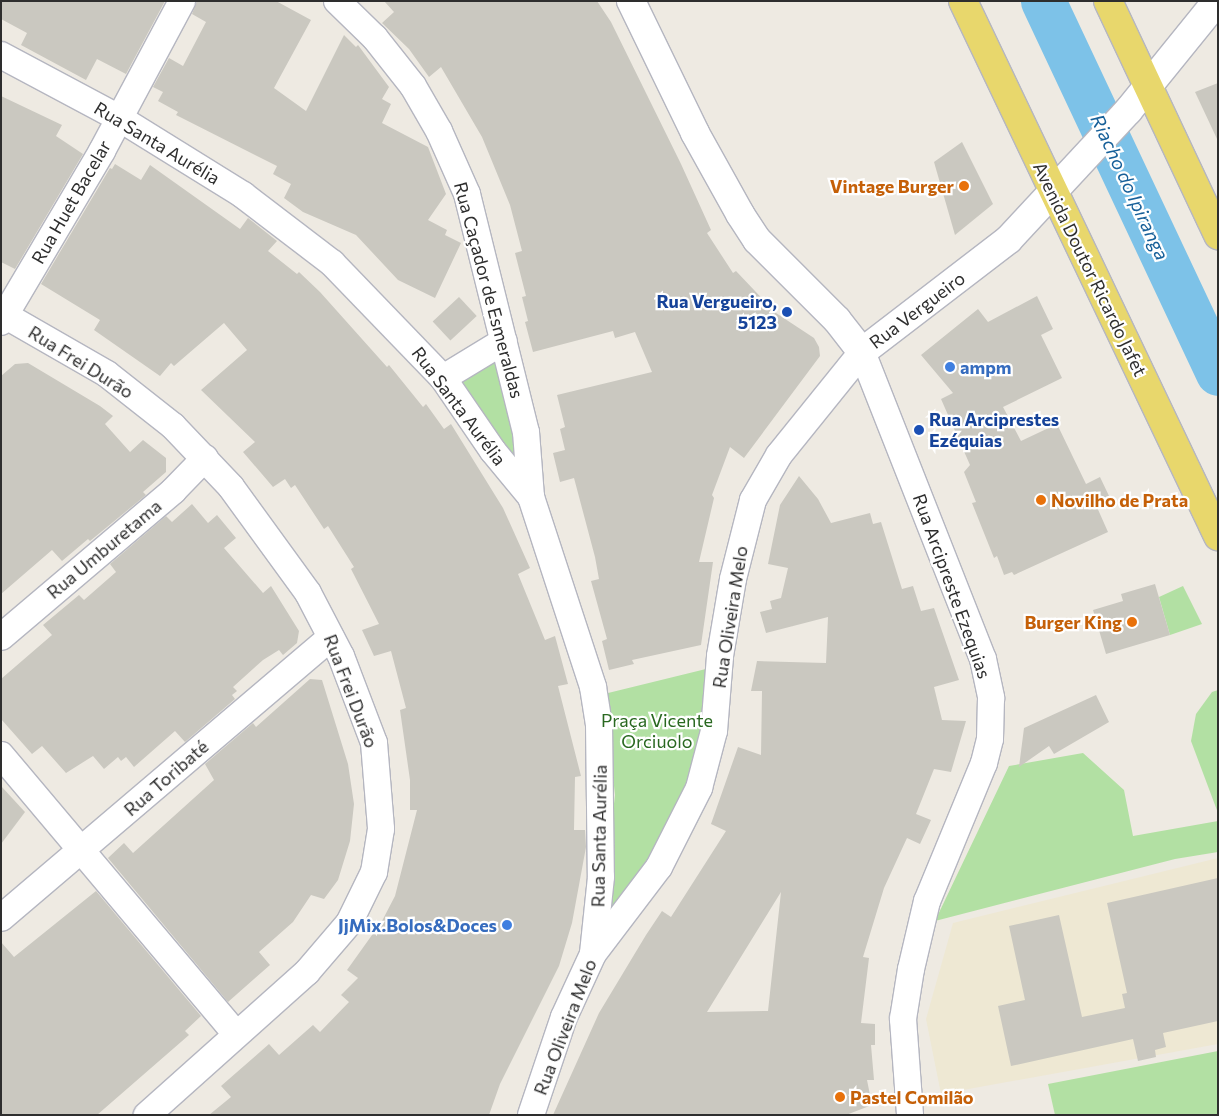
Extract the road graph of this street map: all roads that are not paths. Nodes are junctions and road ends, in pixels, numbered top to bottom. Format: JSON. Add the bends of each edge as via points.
{"nodes":[{"id":1,"x":182,"y":1,"type":"edge"},
{"id":2,"x":337,"y":1,"type":"edge"},
{"id":3,"x":631,"y":1,"type":"edge"},
{"id":4,"x":963,"y":1,"type":"edge"},
{"id":5,"x":1108,"y":1,"type":"edge"},
{"id":6,"x":1217,"y":1,"type":"edge"},
{"id":7,"x":1,"y":55,"type":"edge"},
{"id":8,"x":1148,"y":86,"type":"junction"},
{"id":9,"x":119,"y":118,"type":"junction"},
{"id":10,"x":1053,"y":193,"type":"junction"},
{"id":11,"x":1218,"y":236,"type":"edge"},
{"id":12,"x":3,"y":317,"type":"edge"},
{"id":13,"x":504,"y":341,"type":"junction"},
{"id":14,"x":862,"y":352,"type":"junction"},
{"id":15,"x":443,"y":378,"type":"junction"},
{"id":16,"x":205,"y":458,"type":"junction"},
{"id":17,"x":531,"y":497,"type":"junction"},
{"id":18,"x":1218,"y":536,"type":"edge"},
{"id":19,"x":1,"y":637,"type":"edge"},
{"id":20,"x":331,"y":637,"type":"junction"},
{"id":21,"x":1,"y":755,"type":"edge"},
{"id":22,"x":80,"y":851,"type":"junction"},
{"id":23,"x":1,"y":918,"type":"edge"},
{"id":24,"x":593,"y":954,"type":"junction"},
{"id":25,"x":236,"y":1034,"type":"junction"},
{"id":26,"x":147,"y":1115,"type":"edge"},
{"id":27,"x":531,"y":1115,"type":"edge"},
{"id":28,"x":910,"y":1115,"type":"edge"}],
"edges":[{"from":1,"to":9,"type":"street","name":"Rua Huet Bacelar"},
{"from":2,"to":13,"type":"street","name":"Rua Caçador de Esmeraldas","via":[[374,38],[412,86],[439,131],[467,194]]},
{"from":3,"to":14,"type":"main road","name":"Rua Vergueiro","via":[[695,133],[757,240],[837,320]]},
{"from":4,"to":10,"type":"main road","name":"Avenida Doutor Ricardo Jafet"},
{"from":5,"to":8,"type":"main road"},
{"from":6,"to":8,"type":"main road","name":"Rua Vergueiro"},
{"from":7,"to":9,"type":"street","name":"Rua Santa Aurélia"},
{"from":8,"to":10,"type":"main road","name":"Rua Vergueiro"},
{"from":8,"to":11,"type":"main road"},
{"from":9,"to":12,"type":"street","name":"Rua Huet Bacelar"},
{"from":9,"to":15,"type":"street","name":"Rua Santa Aurélia","via":[[243,195],[332,263]]},
{"from":10,"to":14,"type":"main road","name":"Rua Vergueiro","via":[[1008,239]]},
{"from":10,"to":18,"type":"main road","name":"Avenida Doutor Ricardo Jafet"},
{"from":12,"to":16,"type":"street","name":"Rua Frei Durão","via":[[107,374],[173,426]]},
{"from":13,"to":15,"type":"street"},
{"from":13,"to":17,"type":"street","name":"Rua Caçador de Esmeraldas","via":[[526,432]]},
{"from":14,"to":24,"type":"street","name":"Rua Oliveira Melo","via":[[779,455],[753,500],[733,579],[720,656],[714,731],[699,788],[659,867]]},
{"from":14,"to":28,"type":"street","name":"Rua Arcipreste Ezequias","via":[[980,651],[991,698],[990,739],[984,763],[927,901],[911,969],[903,1019]]},
{"from":15,"to":17,"type":"street","name":"Rua Santa Aurélia","via":[[493,451]]},
{"from":16,"to":19,"type":"street","name":"Rua Umburetama","via":[[173,491]]},
{"from":16,"to":20,"type":"street","name":"Rua Frei Durão","via":[[231,486],[308,593]]},
{"from":17,"to":24,"type":"street","name":"Rua Santa Aurélia","via":[[593,687],[599,724],[601,877]]},
{"from":20,"to":22,"type":"street","name":"Rua Toribaté"},
{"from":20,"to":25,"type":"street","name":"Rua Frei Durão","via":[[374,743],[381,829],[374,872],[349,923],[307,972]]},
{"from":21,"to":22,"type":"street"},
{"from":22,"to":23,"type":"street","name":"Rua Toribaté"},
{"from":22,"to":25,"type":"street"},
{"from":24,"to":27,"type":"street","name":"Rua Oliveira Melo","via":[[564,1017]]},
{"from":25,"to":26,"type":"street","name":"Rua Frei Durão"}]}
